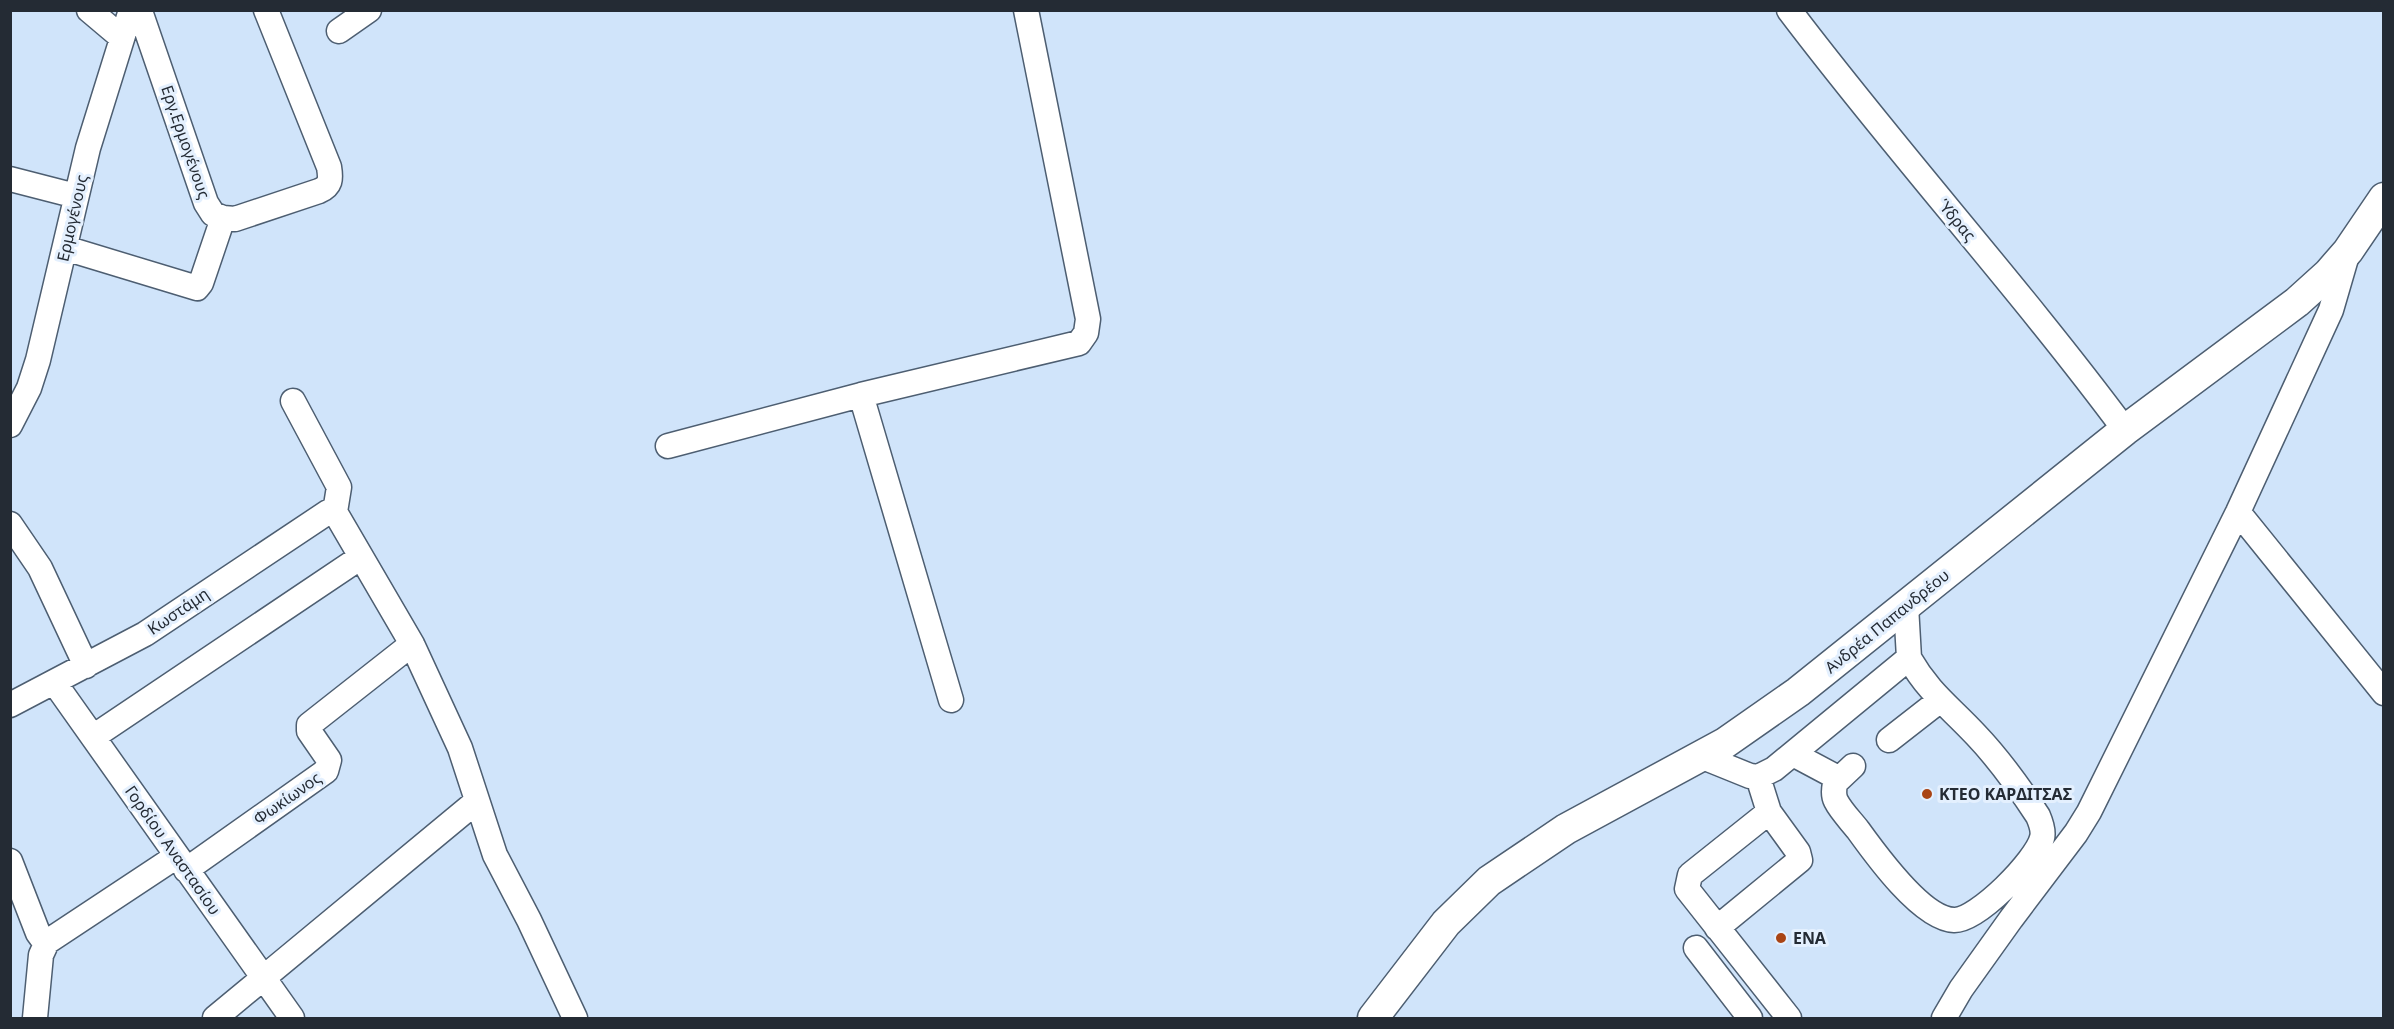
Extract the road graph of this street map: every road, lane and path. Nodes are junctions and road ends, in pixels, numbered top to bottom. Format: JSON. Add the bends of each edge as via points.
{"nodes":[{"id":1,"x":89,"y":10,"type":"edge"},
{"id":2,"x":266,"y":10,"type":"edge"},
{"id":3,"x":369,"y":10,"type":"edge"},
{"id":4,"x":1026,"y":10,"type":"edge"},
{"id":5,"x":1789,"y":10,"type":"edge"},
{"id":6,"x":139,"y":11,"type":"edge"},
{"id":7,"x":339,"y":31,"type":"dead end"},
{"id":8,"x":121,"y":37,"type":"junction"},
{"id":9,"x":10,"y":179,"type":"edge"},
{"id":10,"x":76,"y":196,"type":"junction"},
{"id":11,"x":2379,"y":214,"type":"edge"},
{"id":12,"x":223,"y":218,"type":"junction"},
{"id":13,"x":66,"y":248,"type":"junction"},
{"id":14,"x":2348,"y":251,"type":"junction"},
{"id":15,"x":861,"y":395,"type":"junction"},
{"id":16,"x":293,"y":401,"type":"dead end"},
{"id":17,"x":10,"y":425,"type":"edge"},
{"id":18,"x":2125,"y":430,"type":"junction"},
{"id":19,"x":668,"y":446,"type":"dead end"},
{"id":20,"x":2238,"y":512,"type":"junction"},
{"id":21,"x":337,"y":514,"type":"junction"},
{"id":22,"x":10,"y":524,"type":"edge"},
{"id":23,"x":361,"y":557,"type":"junction"},
{"id":24,"x":1906,"y":606,"type":"junction"},
{"id":25,"x":412,"y":644,"type":"junction"},
{"id":26,"x":1909,"y":658,"type":"junction"},
{"id":27,"x":86,"y":666,"type":"junction"},
{"id":28,"x":54,"y":682,"type":"junction"},
{"id":29,"x":2384,"y":693,"type":"edge"},
{"id":30,"x":951,"y":700,"type":"dead end"},
{"id":31,"x":1939,"y":701,"type":"junction"},
{"id":32,"x":10,"y":705,"type":"edge"},
{"id":33,"x":93,"y":737,"type":"junction"},
{"id":34,"x":1889,"y":740,"type":"dead end"},
{"id":35,"x":1793,"y":754,"type":"junction"},
{"id":36,"x":1703,"y":757,"type":"junction"},
{"id":37,"x":1758,"y":777,"type":"junction"},
{"id":38,"x":477,"y":801,"type":"junction"},
{"id":39,"x":1769,"y":812,"type":"junction"},
{"id":40,"x":10,"y":861,"type":"edge"},
{"id":41,"x":182,"y":863,"type":"junction"},
{"id":42,"x":1717,"y":928,"type":"junction"},
{"id":43,"x":46,"y":944,"type":"junction"},
{"id":44,"x":1696,"y":948,"type":"dead end"},
{"id":45,"x":264,"y":980,"type":"junction"},
{"id":46,"x":38,"y":1018,"type":"edge"},
{"id":47,"x":215,"y":1018,"type":"edge"},
{"id":48,"x":292,"y":1018,"type":"edge"},
{"id":49,"x":575,"y":1018,"type":"edge"},
{"id":50,"x":1373,"y":1018,"type":"edge"},
{"id":51,"x":1750,"y":1018,"type":"edge"},
{"id":52,"x":1790,"y":1018,"type":"edge"},
{"id":53,"x":1944,"y":1018,"type":"edge"}],
"edges":[{"from":1,"to":8,"type":"street"},
{"from":2,"to":12,"type":"street","name":"Εργ.Ερμογένους","via":[[329,167],[330,182],[319,191],[235,219]]},
{"from":3,"to":7,"type":"street"},
{"from":4,"to":15,"type":"street","via":[[1088,319],[1086,333],[1079,343],[1063,348]]},
{"from":5,"to":18,"type":"street","name":"Ύδρας"},
{"from":6,"to":8,"type":"street","name":"Ερμογένους"},
{"from":6,"to":12,"type":"street","name":"Εργ.Ερμογένους","via":[[206,203],[213,214]]},
{"from":8,"to":10,"type":"street","name":"Ερμογένους"},
{"from":9,"to":10,"type":"street"},
{"from":10,"to":13,"type":"street","name":"Ερμογένους"},
{"from":11,"to":14,"type":"main road","name":"Ανδρέα Παπανδρέου"},
{"from":12,"to":13,"type":"street","via":[[197,288]]},
{"from":13,"to":17,"type":"street","name":"Ερμογένους","via":[[29,388]]},
{"from":14,"to":18,"type":"main road","name":"Ανδρέα Παπανδρέου","via":[[2297,302]]},
{"from":14,"to":20,"type":"street","via":[[2331,310]]},
{"from":15,"to":19,"type":"street"},
{"from":15,"to":30,"type":"street"},
{"from":16,"to":21,"type":"street","via":[[339,487]]},
{"from":18,"to":24,"type":"main road","name":"Ανδρέα Παπανδρέου"},
{"from":20,"to":29,"type":"street"},
{"from":20,"to":53,"type":"street","via":[[2089,812]]},
{"from":21,"to":23,"type":"street"},
{"from":21,"to":27,"type":"street","name":"Κωστάμη","via":[[328,512],[145,634]]},
{"from":22,"to":27,"type":"street","via":[[40,568]]},
{"from":23,"to":25,"type":"street"},
{"from":23,"to":33,"type":"street"},
{"from":24,"to":26,"type":"street"},
{"from":24,"to":36,"type":"main road","name":"Ανδρέα Παπανδρέου","via":[[1798,692]]},
{"from":25,"to":38,"type":"street","via":[[460,748]]},
{"from":25,"to":41,"type":"street","name":"Φωκίωνος","via":[[309,725],[329,760],[326,771]]},
{"from":26,"to":31,"type":"street"},
{"from":26,"to":35,"type":"street"},
{"from":27,"to":28,"type":"street","name":"Κωστάμη"},
{"from":28,"to":32,"type":"street","name":"Κωστάμη"},
{"from":28,"to":33,"type":"street","name":"Γορδίου Αναστασίου"},
{"from":31,"to":34,"type":"street"},
{"from":31,"to":35,"type":"street","via":[[1976,735],[2032,807],[2043,832],[2027,862],[1980,910],[1967,918],[1952,920],[1936,914],[1904,889],[1836,801],[1834,789],[1846,772]]},
{"from":33,"to":41,"type":"street","name":"Γορδίου Αναστασίου"},
{"from":35,"to":37,"type":"street"},
{"from":36,"to":37,"type":"street"},
{"from":36,"to":50,"type":"main road","name":"Ανδρέα Παπανδρέου","via":[[1566,829],[1489,881],[1446,923]]},
{"from":37,"to":39,"type":"street"},
{"from":38,"to":45,"type":"street"},
{"from":38,"to":49,"type":"street","via":[[498,863]]},
{"from":39,"to":42,"type":"street","via":[[1688,879],[1687,889]]},
{"from":39,"to":42,"type":"street","via":[[1800,860]]},
{"from":40,"to":43,"type":"street"},
{"from":41,"to":43,"type":"street","name":"Φωκίωνος"},
{"from":41,"to":45,"type":"street","name":"Γορδίου Αναστασίου"},
{"from":42,"to":52,"type":"street"},
{"from":43,"to":46,"type":"street","via":[[40,955]]},
{"from":44,"to":51,"type":"street"},
{"from":45,"to":47,"type":"street"},
{"from":45,"to":48,"type":"street","name":"Γορδίου Αναστασίου"}]}
